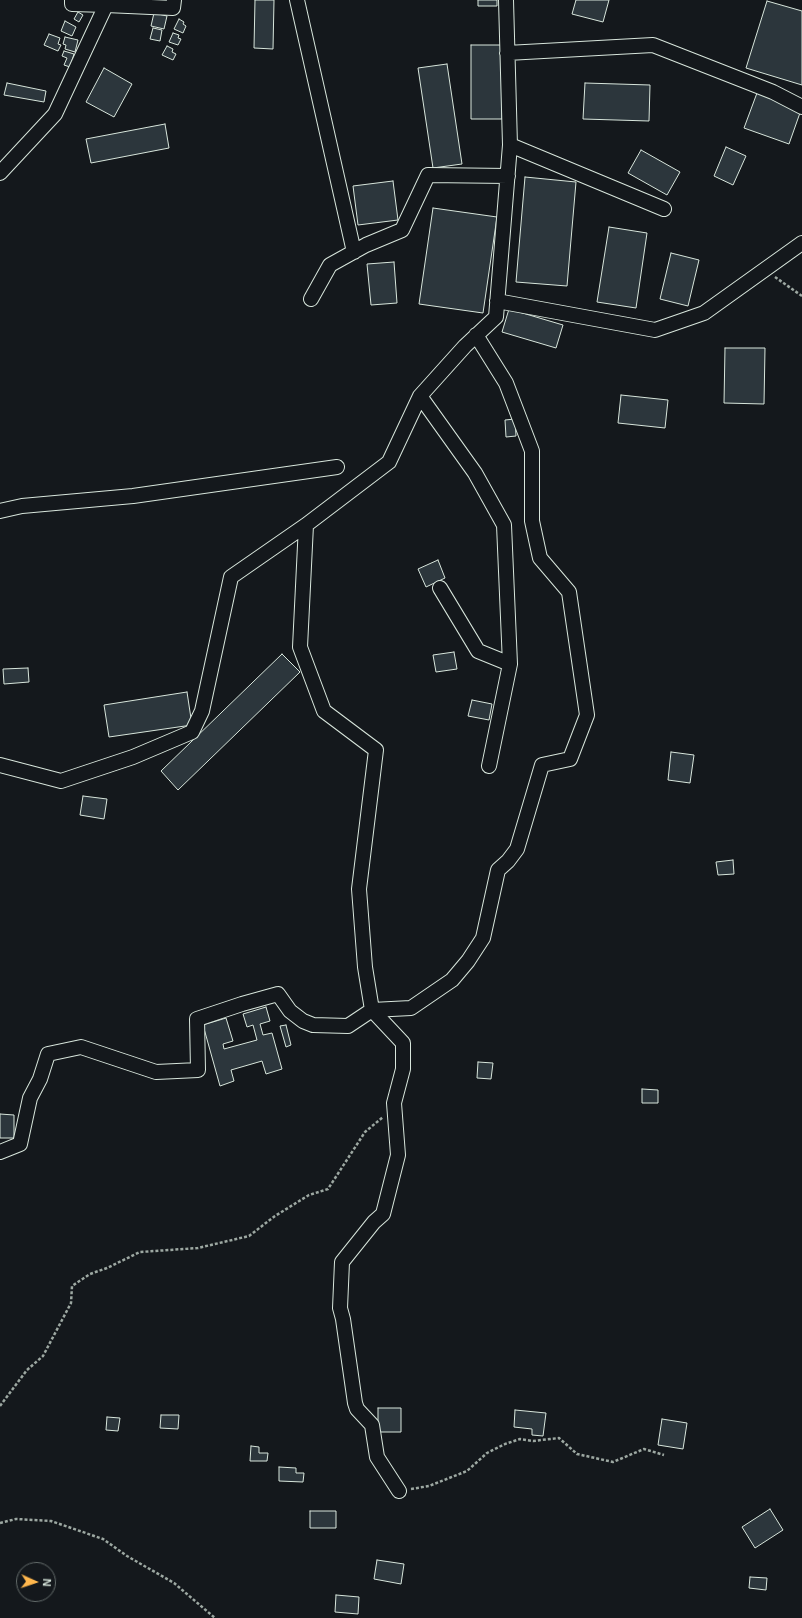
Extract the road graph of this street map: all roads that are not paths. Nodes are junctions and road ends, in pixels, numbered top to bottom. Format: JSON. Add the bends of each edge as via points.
{"nodes":[{"id":1,"x":72,"y":0,"type":"edge"},
{"id":2,"x":174,"y":0,"type":"edge"},
{"id":3,"x":298,"y":0,"type":"edge"},
{"id":4,"x":506,"y":0,"type":"edge"},
{"id":5,"x":106,"y":5,"type":"junction"},
{"id":6,"x":507,"y":53,"type":"junction"},
{"id":7,"x":802,"y":107,"type":"edge"},
{"id":8,"x":510,"y":145,"type":"junction"},
{"id":9,"x":0,"y":173,"type":"edge"},
{"id":10,"x":508,"y":176,"type":"junction"},
{"id":11,"x":664,"y":208,"type":"dead end"},
{"id":12,"x":802,"y":243,"type":"edge"},
{"id":13,"x":354,"y":252,"type":"junction"},
{"id":14,"x":311,"y":299,"type":"dead end"},
{"id":15,"x":497,"y":301,"type":"junction"},
{"id":16,"x":476,"y":335,"type":"junction"},
{"id":17,"x":420,"y":396,"type":"junction"},
{"id":18,"x":337,"y":467,"type":"dead end"},
{"id":19,"x":0,"y":511,"type":"edge"},
{"id":20,"x":306,"y":525,"type":"junction"},
{"id":21,"x":440,"y":588,"type":"dead end"},
{"id":22,"x":510,"y":664,"type":"junction"},
{"id":23,"x":0,"y":765,"type":"edge"},
{"id":24,"x":488,"y":766,"type":"dead end"},
{"id":25,"x":372,"y":1010,"type":"junction"},
{"id":26,"x":0,"y":1152,"type":"edge"},
{"id":27,"x":399,"y":1491,"type":"road end"}],
"edges":[{"from":1,"to":5,"type":"street","via":[[72,4]]},
{"from":2,"to":5,"type":"street","via":[[173,8]]},
{"from":3,"to":13,"type":"street"},
{"from":4,"to":6,"type":"street"},
{"from":5,"to":9,"type":"street","via":[[55,114]]},
{"from":6,"to":7,"type":"street","via":[[653,45],[773,92]]},
{"from":6,"to":8,"type":"street"},
{"from":8,"to":10,"type":"street"},
{"from":8,"to":11,"type":"street"},
{"from":10,"to":13,"type":"street","via":[[428,175],[402,230]]},
{"from":10,"to":15,"type":"street"},
{"from":12,"to":15,"type":"street","via":[[704,313],[655,330]]},
{"from":13,"to":14,"type":"street","via":[[330,266]]},
{"from":15,"to":16,"type":"street","via":[[496,317]]},
{"from":16,"to":17,"type":"street"},
{"from":16,"to":25,"type":"street","via":[[506,383],[532,451],[532,520],[538,551],[540,558],[569,592],[587,715],[570,759],[542,765],[517,848],[498,870],[483,938],[468,961],[452,980],[411,1008]]},
{"from":17,"to":20,"type":"street","via":[[389,462]]},
{"from":17,"to":22,"type":"street","via":[[475,473],[504,525]]},
{"from":18,"to":19,"type":"street","via":[[133,496],[22,506]]},
{"from":20,"to":23,"type":"street","via":[[231,577],[202,711],[192,732],[133,757],[61,781]]},
{"from":20,"to":25,"type":"street","via":[[300,646],[324,711],[376,750],[359,888],[365,967]]},
{"from":21,"to":22,"type":"street","via":[[478,651]]},
{"from":22,"to":24,"type":"street"},
{"from":25,"to":26,"type":"street","via":[[348,1026],[313,1025],[290,1012],[278,994],[197,1019],[198,1070],[156,1072],[81,1047],[48,1054],[40,1079],[30,1098],[20,1144]]},
{"from":25,"to":27,"type":"street","via":[[403,1043],[403,1068],[394,1103],[398,1155],[383,1214],[342,1262],[340,1308],[355,1403],[357,1409],[372,1425],[377,1457]]}]}
